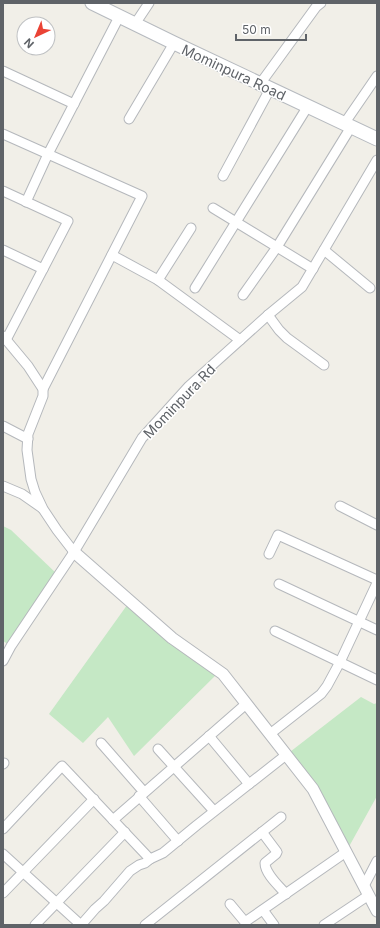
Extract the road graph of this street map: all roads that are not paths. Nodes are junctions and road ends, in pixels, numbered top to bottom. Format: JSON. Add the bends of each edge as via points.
{"nodes":[{"id":1,"x":92,"y":3,"type":"edge"},
{"id":2,"x":149,"y":3,"type":"edge"},
{"id":3,"x":322,"y":3,"type":"edge"},
{"id":4,"x":119,"y":16,"type":"junction"},
{"id":5,"x":135,"y":24,"type":"junction"},
{"id":6,"x":174,"y":43,"type":"junction"},
{"id":7,"x":3,"y":71,"type":"edge"},
{"id":8,"x":377,"y":76,"type":"edge"},
{"id":9,"x":265,"y":86,"type":"junction"},
{"id":10,"x":74,"y":104,"type":"junction"},
{"id":11,"x":308,"y":106,"type":"junction"},
{"id":12,"x":130,"y":119,"type":"dead end"},
{"id":13,"x":348,"y":125,"type":"junction"},
{"id":14,"x":3,"y":134,"type":"edge"},
{"id":15,"x":377,"y":139,"type":"edge"},
{"id":16,"x":48,"y":154,"type":"junction"},
{"id":17,"x":377,"y":160,"type":"edge"},
{"id":18,"x":223,"y":176,"type":"dead end"},
{"id":19,"x":3,"y":191,"type":"edge"},
{"id":20,"x":26,"y":202,"type":"junction"},
{"id":21,"x":212,"y":208,"type":"dead end"},
{"id":22,"x":236,"y":222,"type":"junction"},
{"id":23,"x":190,"y":228,"type":"dead end"},
{"id":24,"x":276,"y":247,"type":"junction"},
{"id":25,"x":3,"y":250,"type":"edge"},
{"id":26,"x":324,"y":250,"type":"junction"},
{"id":27,"x":112,"y":255,"type":"junction"},
{"id":28,"x":43,"y":269,"type":"junction"},
{"id":29,"x":313,"y":269,"type":"junction"},
{"id":30,"x":158,"y":280,"type":"junction"},
{"id":31,"x":195,"y":288,"type":"dead end"},
{"id":32,"x":370,"y":288,"type":"dead end"},
{"id":33,"x":243,"y":295,"type":"dead end"},
{"id":34,"x":268,"y":315,"type":"junction"},
{"id":35,"x":5,"y":338,"type":"edge"},
{"id":36,"x":240,"y":340,"type":"junction"},
{"id":37,"x":324,"y":365,"type":"dead end"},
{"id":38,"x":43,"y":389,"type":"junction"},
{"id":39,"x":3,"y":426,"type":"edge"},
{"id":40,"x":28,"y":439,"type":"junction"},
{"id":41,"x":3,"y":486,"type":"edge"},
{"id":42,"x":340,"y":506,"type":"dead end"},
{"id":43,"x":43,"y":509,"type":"junction"},
{"id":44,"x":377,"y":526,"type":"edge"},
{"id":45,"x":74,"y":552,"type":"junction"},
{"id":46,"x":269,"y":554,"type":"dead end"},
{"id":47,"x":377,"y":581,"type":"edge"},
{"id":48,"x":279,"y":584,"type":"dead end"},
{"id":49,"x":359,"y":621,"type":"junction"},
{"id":50,"x":377,"y":630,"type":"edge"},
{"id":51,"x":276,"y":631,"type":"dead end"},
{"id":52,"x":7,"y":643,"type":"edge"},
{"id":53,"x":3,"y":661,"type":"edge"},
{"id":54,"x":340,"y":662,"type":"junction"},
{"id":55,"x":377,"y":680,"type":"edge"},
{"id":56,"x":246,"y":704,"type":"junction"},
{"id":57,"x":270,"y":734,"type":"junction"},
{"id":58,"x":209,"y":736,"type":"junction"},
{"id":59,"x":101,"y":743,"type":"dead end"},
{"id":60,"x":158,"y":749,"type":"dead end"},
{"id":61,"x":286,"y":755,"type":"junction"},
{"id":62,"x":174,"y":766,"type":"junction"},
{"id":63,"x":249,"y":784,"type":"junction"},
{"id":64,"x":142,"y":794,"type":"junction"},
{"id":65,"x":94,"y":799,"type":"junction"},
{"id":66,"x":214,"y":811,"type":"junction"},
{"id":67,"x":281,"y":816,"type":"dead end"},
{"id":68,"x":113,"y":820,"type":"junction"},
{"id":69,"x":3,"y":829,"type":"edge"},
{"id":70,"x":125,"y":832,"type":"junction"},
{"id":71,"x":262,"y":832,"type":"junction"},
{"id":72,"x":178,"y":841,"type":"junction"},
{"id":73,"x":346,"y":852,"type":"junction"},
{"id":74,"x":3,"y":854,"type":"edge"},
{"id":75,"x":150,"y":859,"type":"junction"},
{"id":76,"x":377,"y":861,"type":"edge"},
{"id":77,"x":23,"y":872,"type":"junction"},
{"id":78,"x":366,"y":891,"type":"junction"},
{"id":79,"x":3,"y":894,"type":"edge"},
{"id":80,"x":286,"y":894,"type":"junction"},
{"id":81,"x":56,"y":902,"type":"junction"},
{"id":82,"x":230,"y":904,"type":"dead end"},
{"id":83,"x":263,"y":910,"type":"junction"},
{"id":84,"x":377,"y":911,"type":"edge"},
{"id":85,"x":34,"y":925,"type":"edge"},
{"id":86,"x":81,"y":925,"type":"edge"},
{"id":87,"x":145,"y":925,"type":"edge"},
{"id":88,"x":274,"y":925,"type":"edge"},
{"id":89,"x":324,"y":925,"type":"edge"}],
"edges":[{"from":1,"to":4,"type":"main road","name":"Mominpura Road"},
{"from":2,"to":5,"type":"street"},
{"from":3,"to":9,"type":"street","via":[[316,7]]},
{"from":4,"to":5,"type":"main road","name":"Mominpura Road"},
{"from":4,"to":10,"type":"street"},
{"from":5,"to":6,"type":"main road","name":"Mominpura Road"},
{"from":6,"to":9,"type":"main road","name":"Mominpura Road"},
{"from":6,"to":12,"type":"street"},
{"from":7,"to":10,"type":"street"},
{"from":8,"to":13,"type":"street"},
{"from":9,"to":11,"type":"main road","name":"Mominpura Road"},
{"from":9,"to":18,"type":"street"},
{"from":10,"to":16,"type":"street"},
{"from":11,"to":13,"type":"main road","name":"Mominpura Road"},
{"from":11,"to":22,"type":"street"},
{"from":13,"to":15,"type":"main road","name":"Mominpura Road"},
{"from":13,"to":24,"type":"street"},
{"from":14,"to":16,"type":"street"},
{"from":16,"to":20,"type":"street"},
{"from":16,"to":27,"type":"street","via":[[142,196]]},
{"from":17,"to":26,"type":"street","name":"Mominpura Rd"},
{"from":19,"to":20,"type":"street"},
{"from":20,"to":28,"type":"street","via":[[68,221]]},
{"from":21,"to":22,"type":"street"},
{"from":22,"to":24,"type":"street"},
{"from":22,"to":31,"type":"street"},
{"from":23,"to":30,"type":"street"},
{"from":24,"to":29,"type":"street"},
{"from":24,"to":33,"type":"street"},
{"from":25,"to":28,"type":"street"},
{"from":26,"to":29,"type":"street","name":"Mominpura Rd"},
{"from":26,"to":32,"type":"street"},
{"from":27,"to":30,"type":"street"},
{"from":27,"to":38,"type":"street"},
{"from":28,"to":35,"type":"street"},
{"from":29,"to":34,"type":"street","name":"Mominpura Rd","via":[[302,287]]},
{"from":30,"to":36,"type":"street"},
{"from":34,"to":36,"type":"street","name":"Mominpura Rd"},
{"from":34,"to":37,"type":"street","via":[[287,338]]},
{"from":35,"to":38,"type":"street"},
{"from":36,"to":45,"type":"street","name":"Mominpura Rd","via":[[189,386],[142,438]]},
{"from":38,"to":40,"type":"street","via":[[43,396]]},
{"from":39,"to":40,"type":"street"},
{"from":40,"to":43,"type":"street","via":[[31,478]]},
{"from":41,"to":43,"type":"street","via":[[22,494]]},
{"from":42,"to":44,"type":"street"},
{"from":43,"to":45,"type":"street"},
{"from":45,"to":52,"type":"street","name":"Mominpura Rd"},
{"from":45,"to":56,"type":"street","via":[[172,638],[222,674]]},
{"from":46,"to":47,"type":"street","via":[[278,535]]},
{"from":47,"to":49,"type":"street"},
{"from":48,"to":49,"type":"street"},
{"from":49,"to":50,"type":"street"},
{"from":49,"to":54,"type":"street"},
{"from":51,"to":54,"type":"street"},
{"from":52,"to":53,"type":"street","name":"Mominpura Rd"},
{"from":54,"to":55,"type":"street"},
{"from":54,"to":57,"type":"street","via":[[321,694]]},
{"from":56,"to":57,"type":"street"},
{"from":56,"to":58,"type":"street"},
{"from":57,"to":61,"type":"street"},
{"from":58,"to":62,"type":"street"},
{"from":58,"to":63,"type":"street"},
{"from":59,"to":64,"type":"street"},
{"from":60,"to":62,"type":"street"},
{"from":61,"to":63,"type":"street"},
{"from":61,"to":73,"type":"street","via":[[313,789]]},
{"from":62,"to":64,"type":"street"},
{"from":62,"to":66,"type":"street"},
{"from":63,"to":66,"type":"street"},
{"from":64,"to":68,"type":"street"},
{"from":64,"to":72,"type":"street"},
{"from":65,"to":68,"type":"street"},
{"from":65,"to":69,"type":"street","via":[[62,766]]},
{"from":65,"to":77,"type":"street"},
{"from":66,"to":72,"type":"street"},
{"from":67,"to":71,"type":"street"},
{"from":68,"to":70,"type":"street"},
{"from":70,"to":75,"type":"street"},
{"from":70,"to":81,"type":"street"},
{"from":71,"to":80,"type":"street","via":[[277,852],[265,863],[265,868]]},
{"from":71,"to":87,"type":"street"},
{"from":72,"to":75,"type":"street","via":[[164,853]]},
{"from":73,"to":78,"type":"street"},
{"from":73,"to":80,"type":"street"},
{"from":74,"to":77,"type":"street"},
{"from":75,"to":86,"type":"street","via":[[130,871]]},
{"from":76,"to":78,"type":"street"},
{"from":77,"to":79,"type":"street"},
{"from":77,"to":81,"type":"street"},
{"from":78,"to":84,"type":"street"},
{"from":78,"to":89,"type":"street"},
{"from":80,"to":83,"type":"street"},
{"from":81,"to":85,"type":"street"},
{"from":81,"to":86,"type":"street"},
{"from":82,"to":83,"type":"street","via":[[246,922]]},
{"from":83,"to":88,"type":"street"}]}
